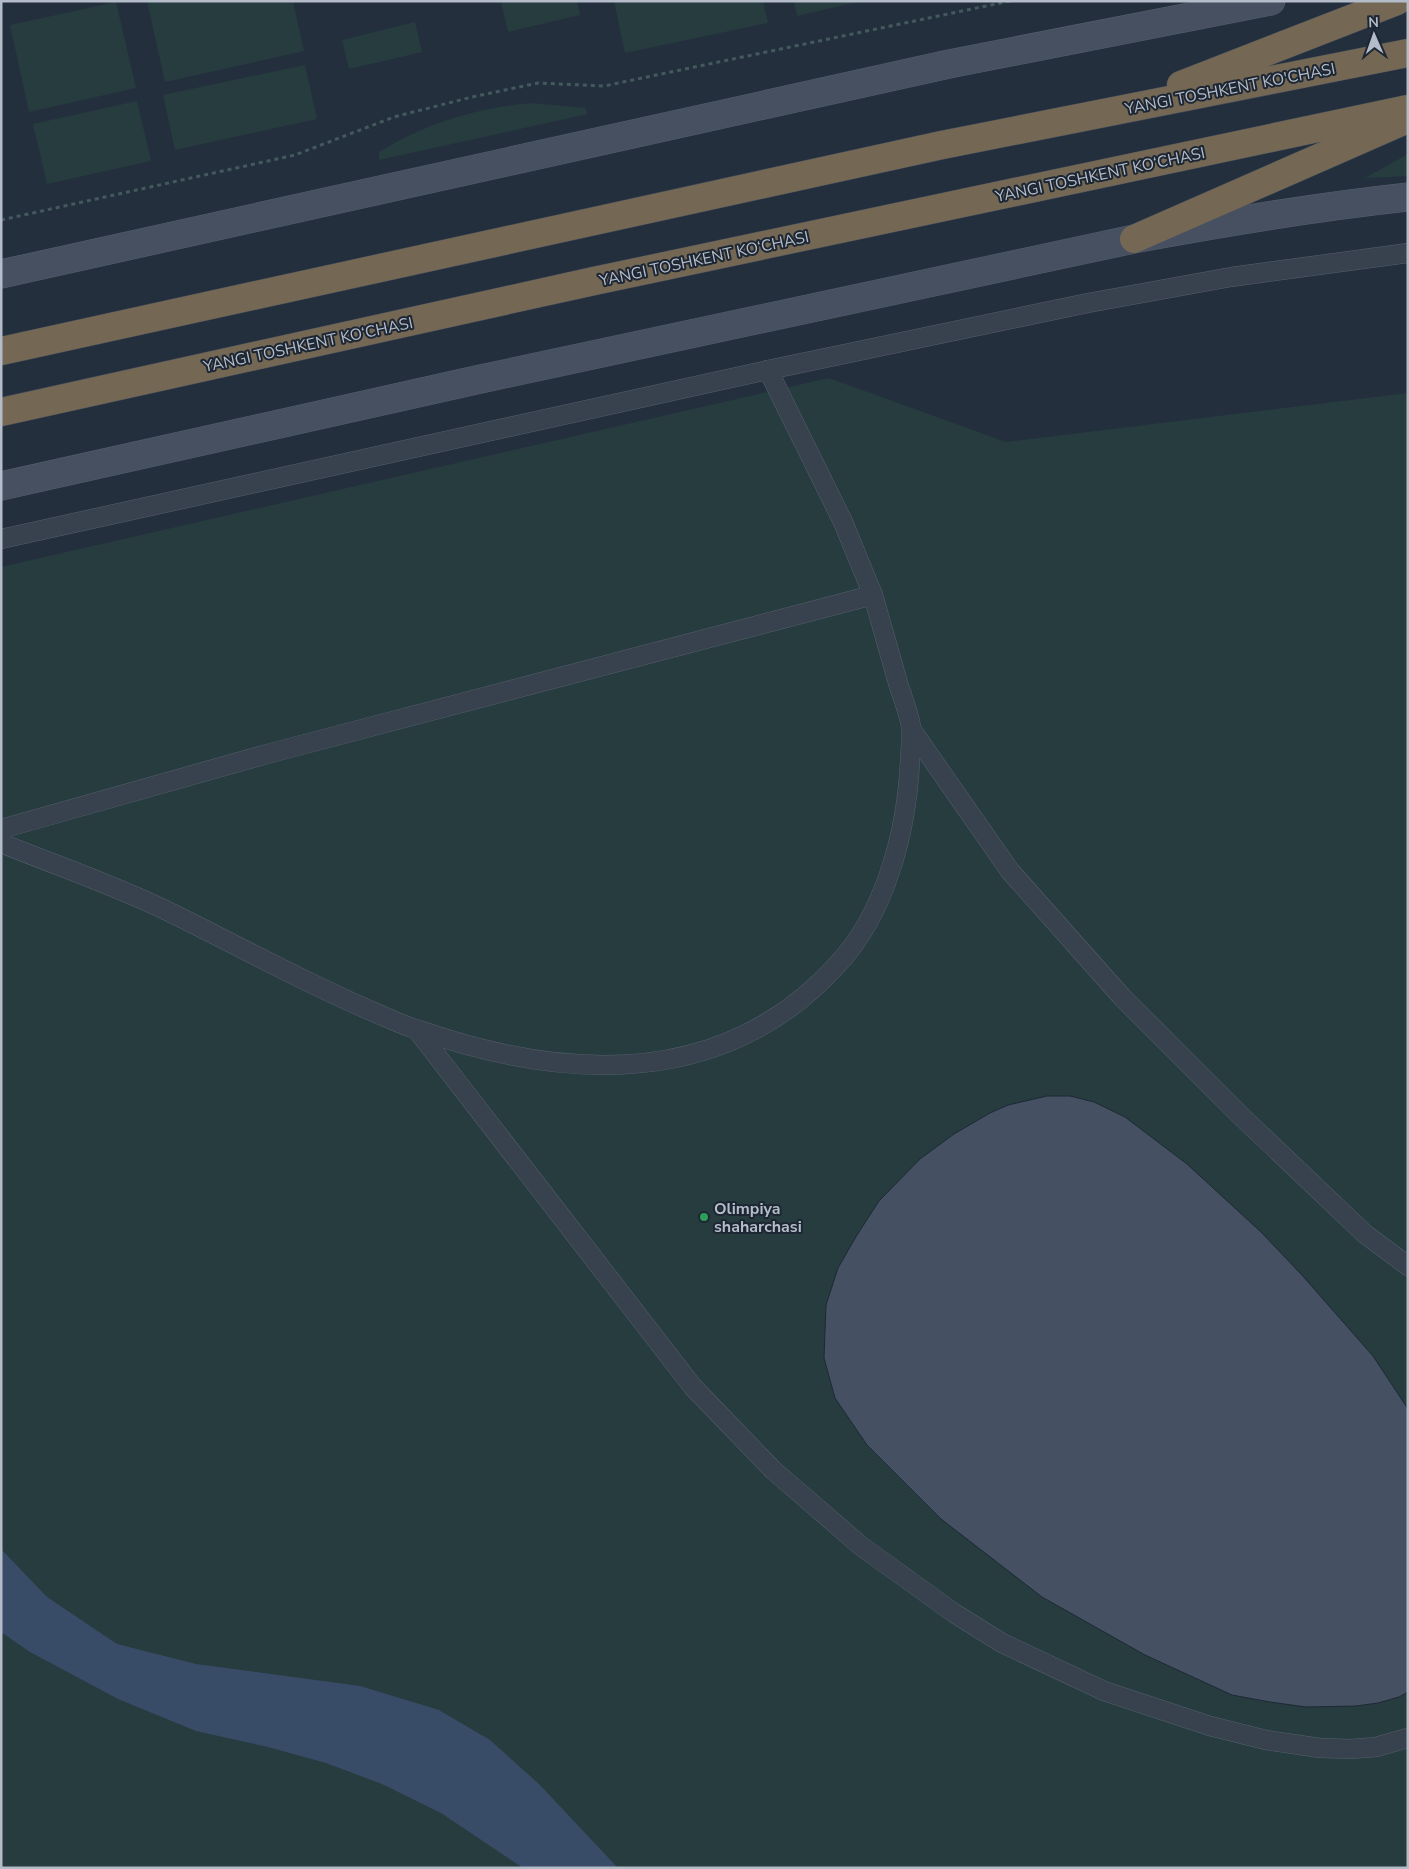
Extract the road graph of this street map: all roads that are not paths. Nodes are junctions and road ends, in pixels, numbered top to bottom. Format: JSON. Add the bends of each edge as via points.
{"nodes":[{"id":1,"x":1271,"y":1,"type":"edge"},
{"id":2,"x":1397,"y":1,"type":"edge"},
{"id":3,"x":1408,"y":53,"type":"edge"},
{"id":4,"x":1408,"y":109,"type":"edge"},
{"id":5,"x":1112,"y":111,"type":"junction"},
{"id":6,"x":1408,"y":119,"type":"edge"},
{"id":7,"x":1408,"y":197,"type":"edge"},
{"id":8,"x":1134,"y":239,"type":"junction"},
{"id":9,"x":1408,"y":253,"type":"edge"},
{"id":10,"x":1,"y":274,"type":"edge"},
{"id":11,"x":1,"y":351,"type":"edge"},
{"id":12,"x":768,"y":370,"type":"junction"},
{"id":13,"x":1,"y":412,"type":"edge"},
{"id":14,"x":1,"y":486,"type":"edge"},
{"id":15,"x":1,"y":539,"type":"edge"},
{"id":16,"x":873,"y":595,"type":"junction"},
{"id":17,"x":911,"y":729,"type":"junction"},
{"id":18,"x":1,"y":829,"type":"edge"},
{"id":19,"x":1,"y":843,"type":"edge"},
{"id":20,"x":417,"y":1030,"type":"junction"},
{"id":21,"x":1408,"y":1266,"type":"edge"},
{"id":22,"x":1408,"y":1738,"type":"edge"}],
"edges":[{"from":1,"to":10,"type":"main road","via":[[949,64]]},
{"from":2,"to":5,"type":"highway"},
{"from":3,"to":5,"type":"highway","name":"YANGI TOSHKENT KO'CHASI"},
{"from":4,"to":13,"type":"highway","name":"YANGI TOSHKENT KO‘CHASI","via":[[604,279]]},
{"from":5,"to":11,"type":"highway","via":[[773,181]]},
{"from":6,"to":8,"type":"highway"},
{"from":7,"to":8,"type":"main road","via":[[1242,219]]},
{"from":8,"to":14,"type":"main road"},
{"from":9,"to":12,"type":"lane","via":[[1098,301]]},
{"from":12,"to":15,"type":"lane"},
{"from":12,"to":16,"type":"lane","via":[[842,522]]},
{"from":16,"to":17,"type":"lane"},
{"from":16,"to":18,"type":"lane","via":[[276,751]]},
{"from":17,"to":20,"type":"lane","via":[[908,794],[894,860],[876,904],[853,948],[819,985],[779,1017],[733,1040],[685,1057],[595,1066],[550,1062]]},
{"from":17,"to":21,"type":"lane","via":[[1010,871],[1122,997],[1365,1234]]},
{"from":19,"to":20,"type":"lane","via":[[156,906],[333,995]]},
{"from":20,"to":22,"type":"lane","via":[[693,1387],[788,1483],[861,1546],[954,1613],[1002,1643],[1104,1691],[1210,1726],[1266,1740],[1351,1750]]}]}
